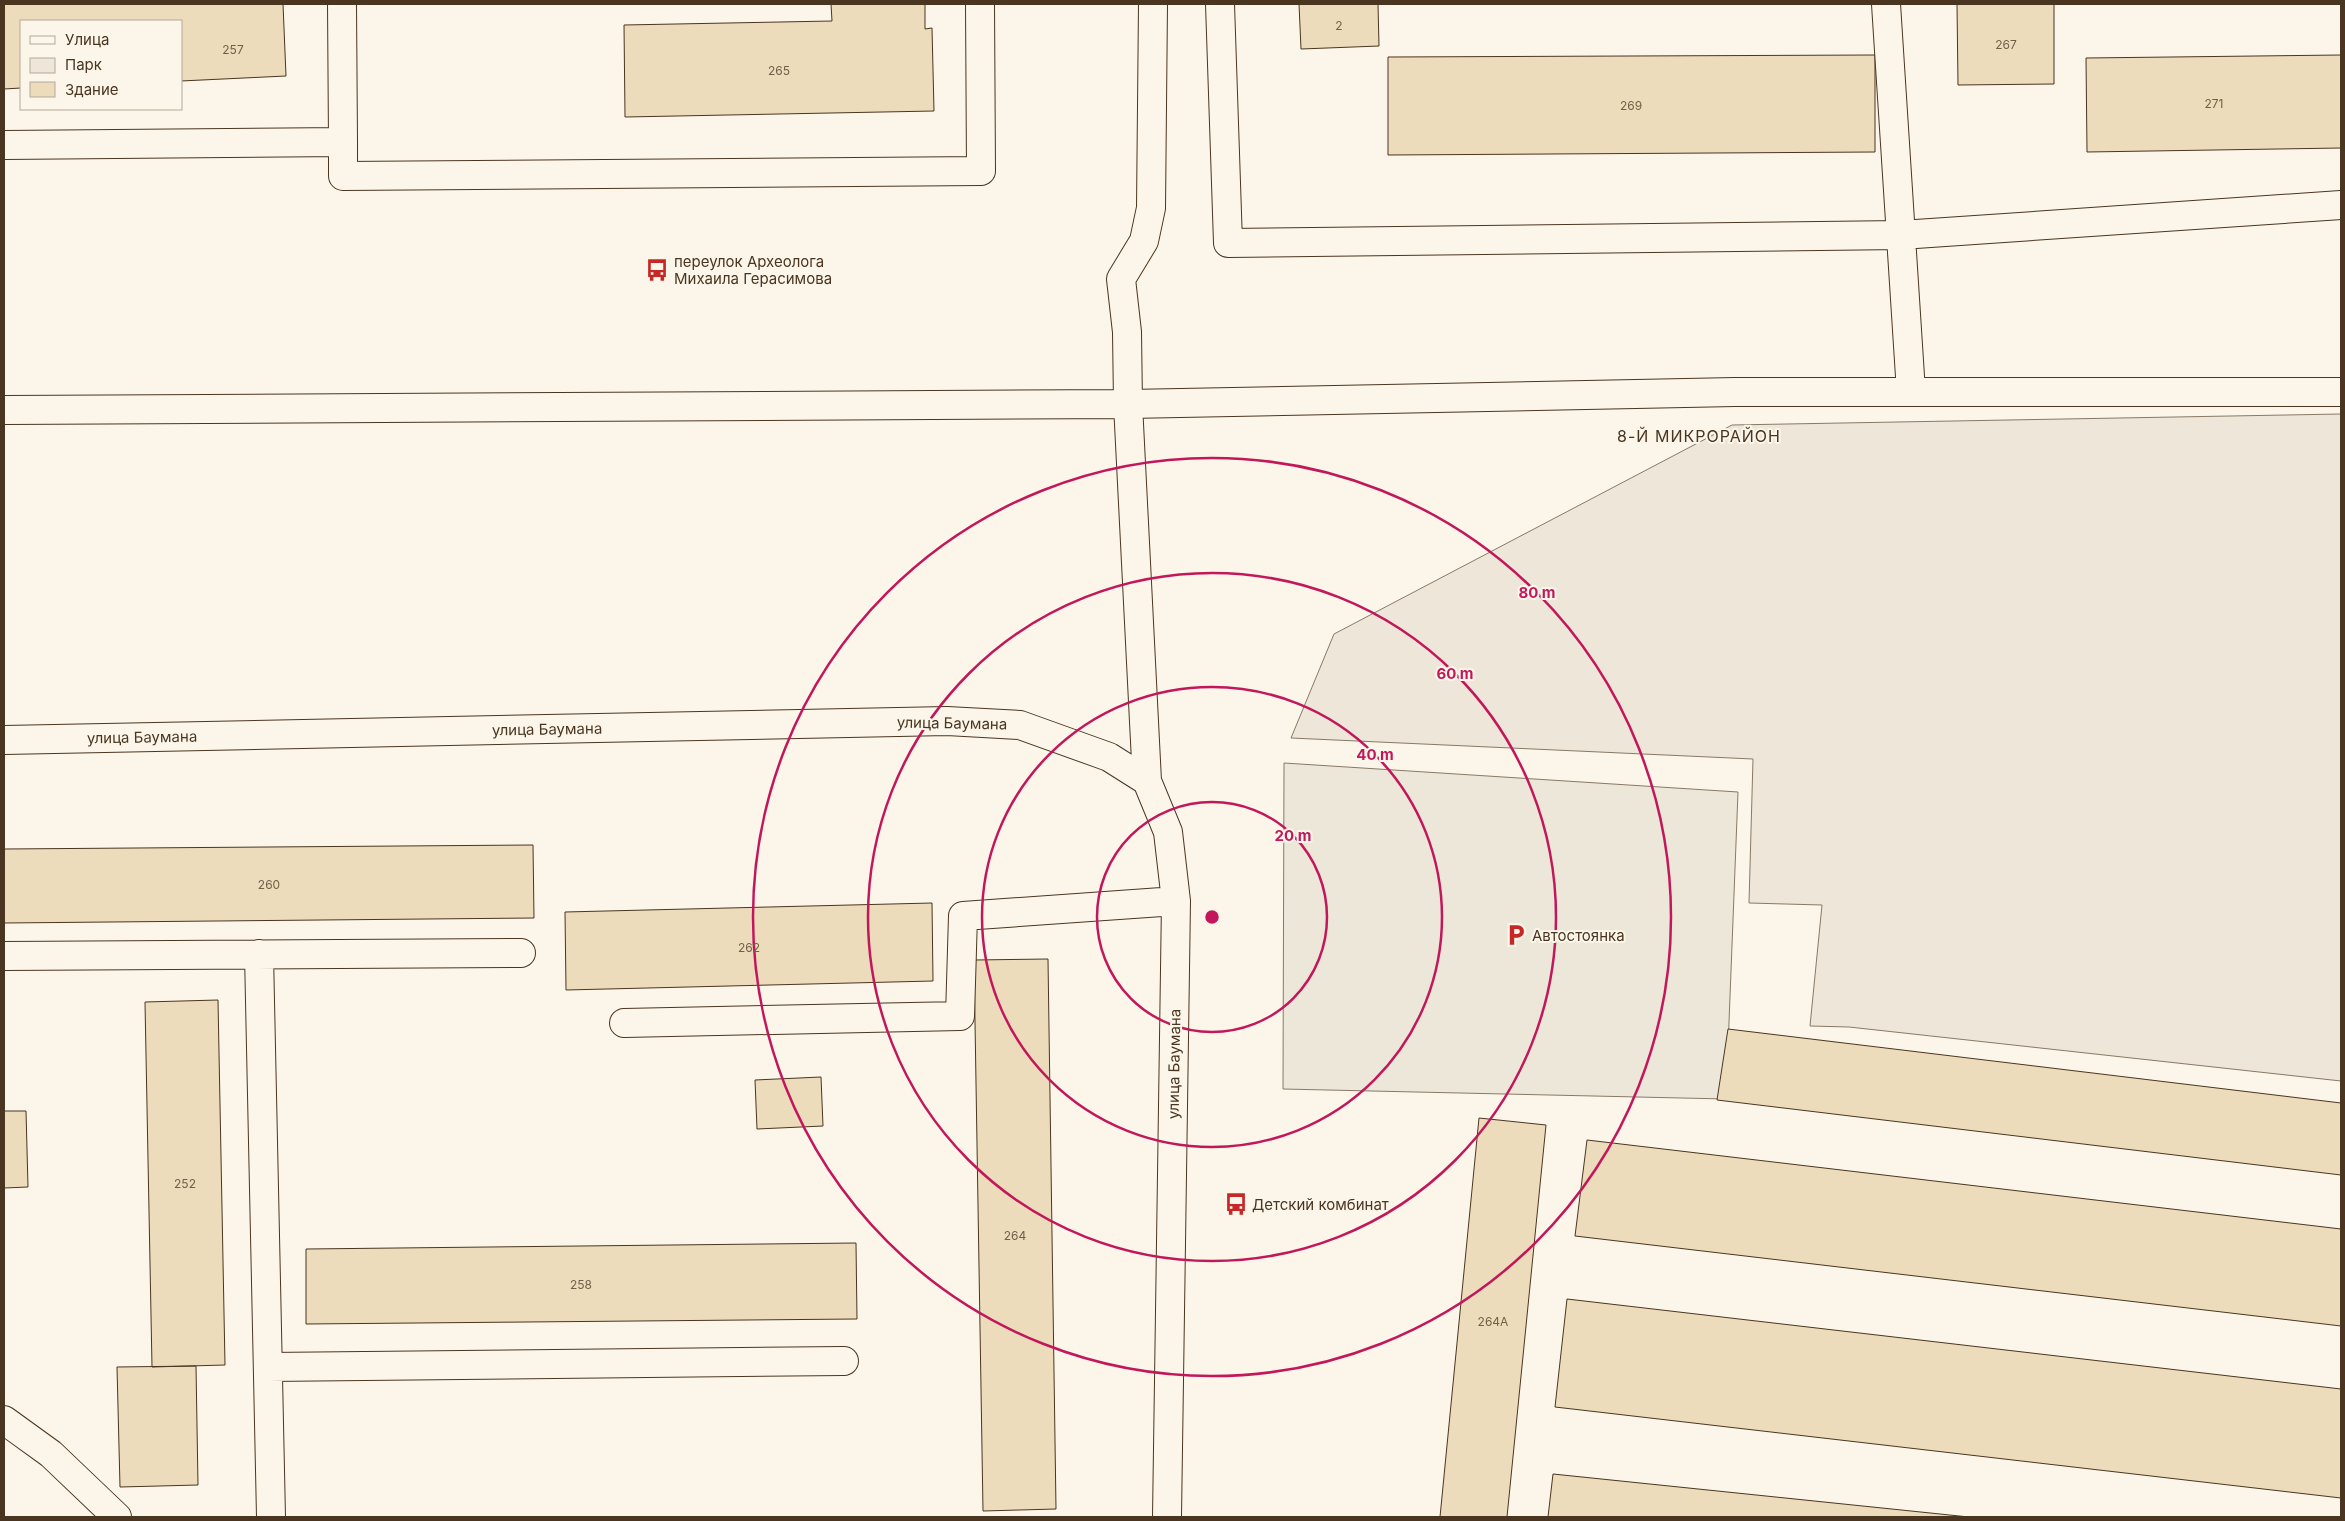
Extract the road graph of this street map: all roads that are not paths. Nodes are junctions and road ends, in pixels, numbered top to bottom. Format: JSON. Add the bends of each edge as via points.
{"nodes":[{"id":1,"x":342,"y":4,"type":"edge"},
{"id":2,"x":980,"y":4,"type":"edge"},
{"id":3,"x":1153,"y":4,"type":"edge"},
{"id":4,"x":1220,"y":4,"type":"edge"},
{"id":5,"x":1886,"y":4,"type":"edge"},
{"id":6,"x":343,"y":142,"type":"junction"},
{"id":7,"x":4,"y":145,"type":"edge"},
{"id":8,"x":2341,"y":205,"type":"edge"},
{"id":9,"x":1901,"y":235,"type":"junction"},
{"id":10,"x":1911,"y":392,"type":"junction"},
{"id":11,"x":2341,"y":392,"type":"edge"},
{"id":12,"x":1128,"y":404,"type":"junction"},
{"id":13,"x":4,"y":410,"type":"edge"},
{"id":14,"x":4,"y":740,"type":"edge"},
{"id":15,"x":1147,"y":781,"type":"junction"},
{"id":16,"x":1176,"y":901,"type":"junction"},
{"id":17,"x":521,"y":953,"type":"dead end"},
{"id":18,"x":259,"y":954,"type":"junction"},
{"id":19,"x":4,"y":956,"type":"edge"},
{"id":20,"x":624,"y":1023,"type":"dead end"},
{"id":21,"x":844,"y":1362,"type":"dead end"},
{"id":22,"x":268,"y":1367,"type":"junction"},
{"id":23,"x":4,"y":1420,"type":"edge"},
{"id":24,"x":117,"y":1517,"type":"edge"},
{"id":25,"x":271,"y":1517,"type":"edge"},
{"id":26,"x":1167,"y":1517,"type":"edge"}],
"edges":[{"from":1,"to":6,"type":"street"},
{"from":2,"to":6,"type":"street","via":[[981,171],[344,176]]},
{"from":3,"to":12,"type":"street","via":[[1151,208],[1144,241],[1121,279],[1127,332]]},
{"from":4,"to":9,"type":"street","via":[[1228,243]]},
{"from":5,"to":9,"type":"street"},
{"from":6,"to":7,"type":"street"},
{"from":8,"to":9,"type":"street"},
{"from":9,"to":10,"type":"street"},
{"from":10,"to":11,"type":"street"},
{"from":10,"to":12,"type":"street","via":[[1735,392]]},
{"from":12,"to":13,"type":"street"},
{"from":12,"to":15,"type":"street"},
{"from":14,"to":15,"type":"street","name":"улица Баумана","via":[[947,721],[1020,725],[1109,757]]},
{"from":15,"to":16,"type":"street","name":"улица Баумана","via":[[1168,832]]},
{"from":16,"to":20,"type":"street","via":[[963,916],[960,1016]]},
{"from":16,"to":26,"type":"street","name":"улица Баумана"},
{"from":17,"to":18,"type":"street"},
{"from":18,"to":19,"type":"street"},
{"from":18,"to":22,"type":"street"},
{"from":21,"to":22,"type":"street"},
{"from":22,"to":25,"type":"street"},
{"from":23,"to":24,"type":"street","via":[[51,1454]]}]}
